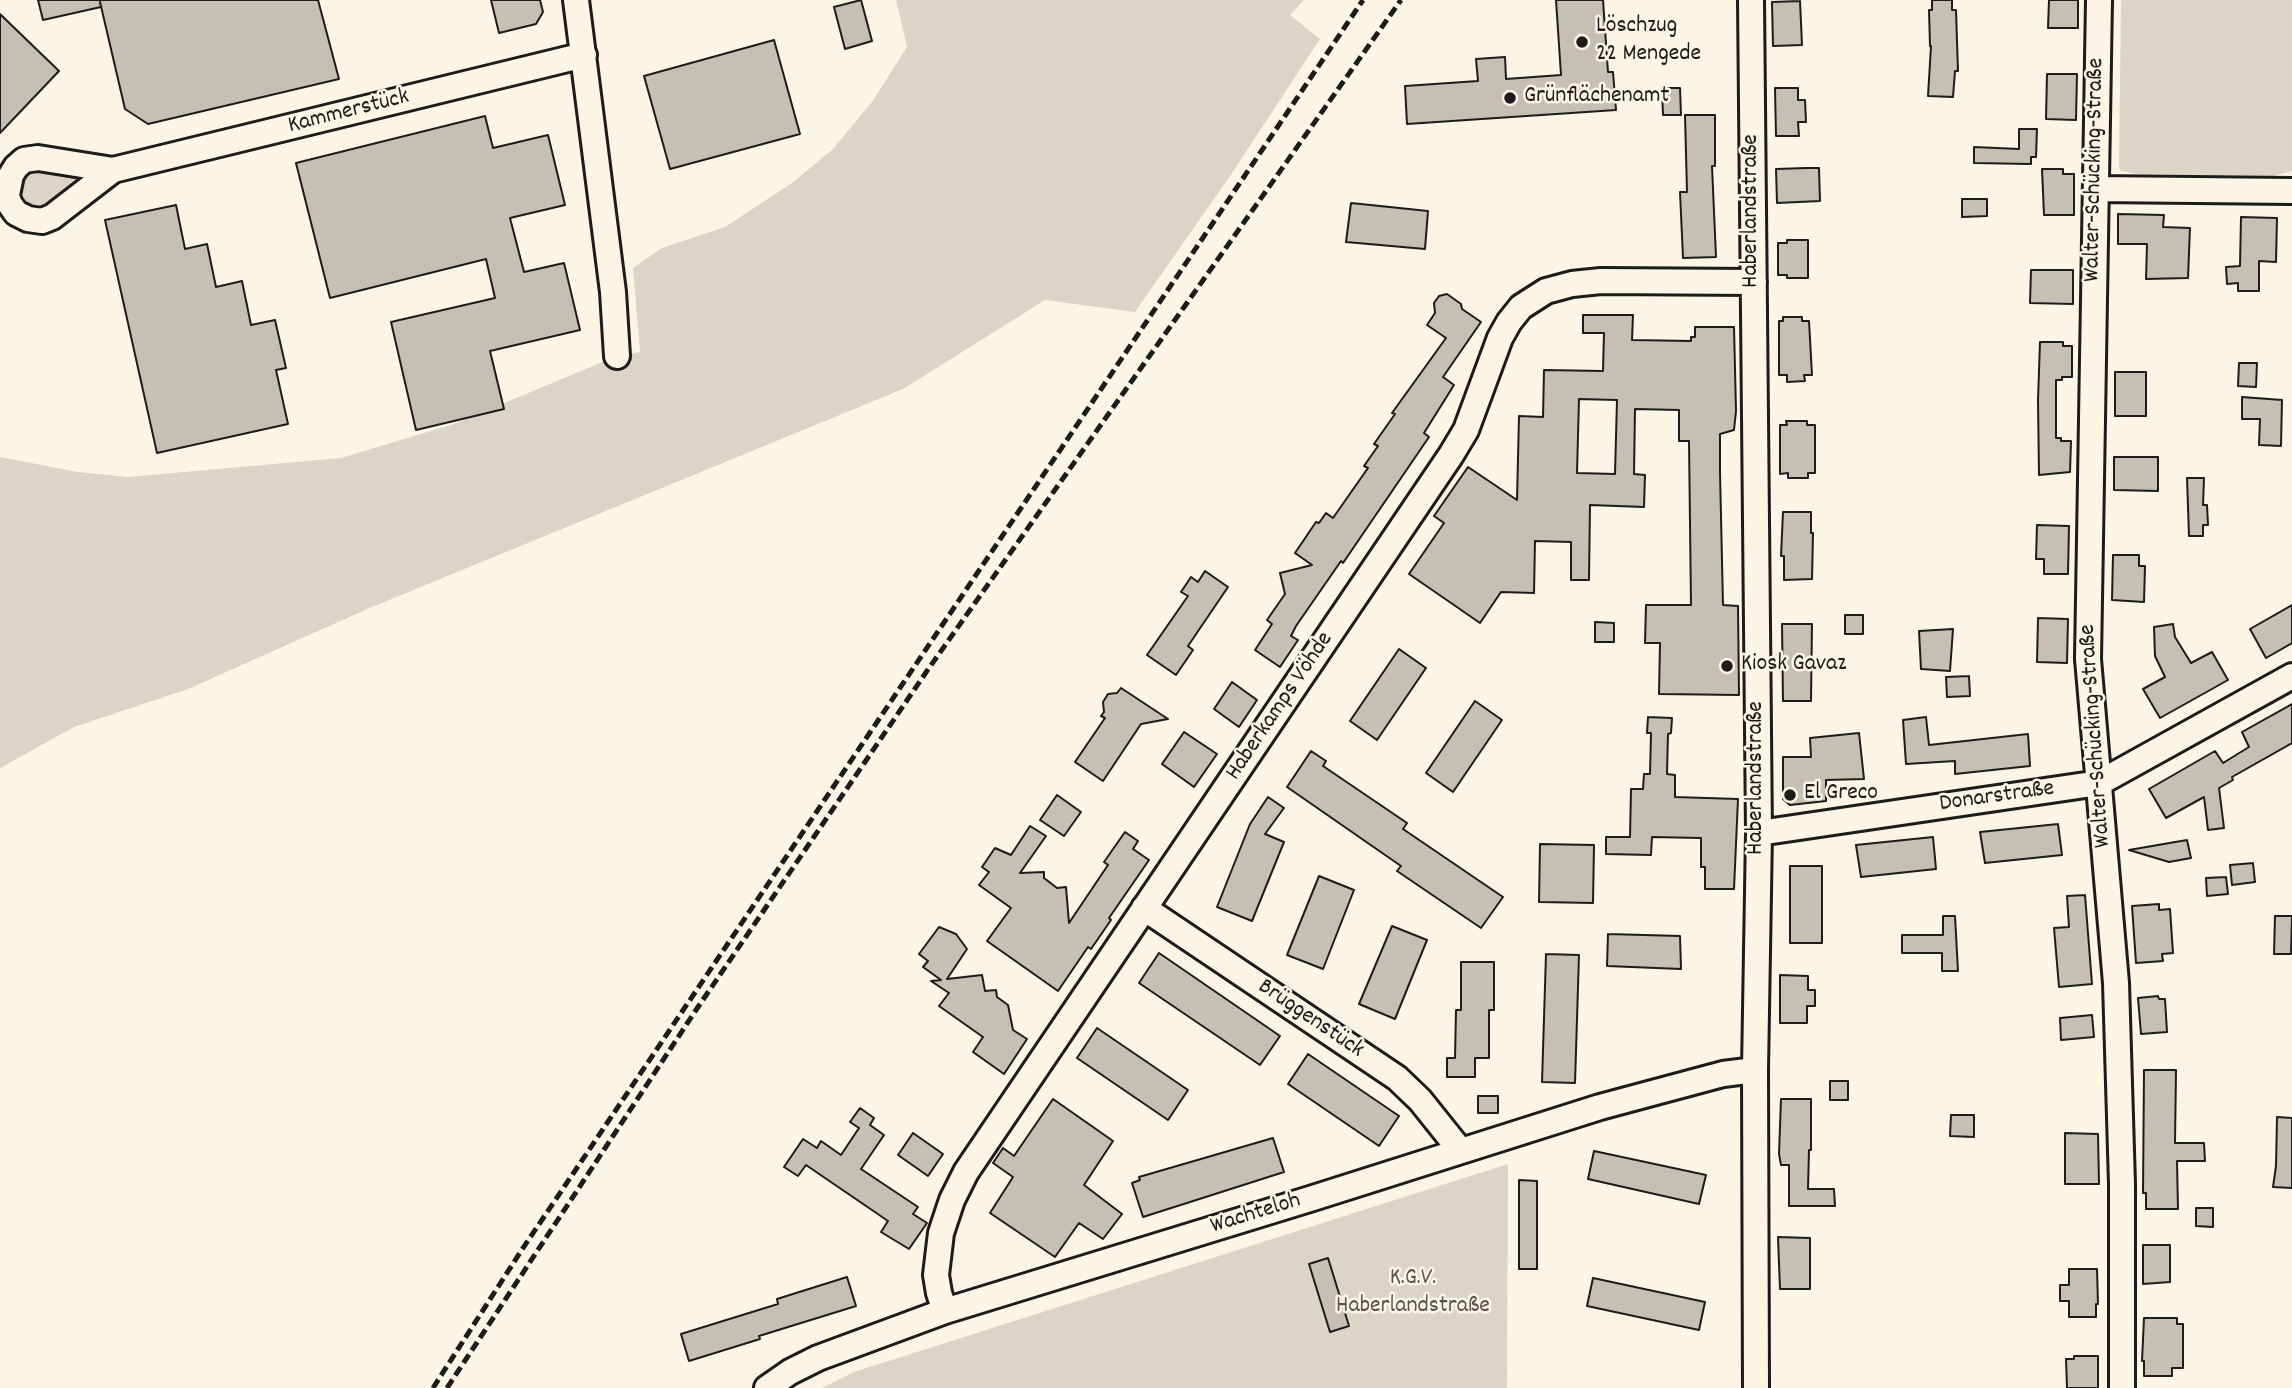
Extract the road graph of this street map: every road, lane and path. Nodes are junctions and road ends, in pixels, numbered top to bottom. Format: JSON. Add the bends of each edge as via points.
{"nodes":[{"id":1,"x":576,"y":0,"type":"edge"},
{"id":2,"x":1751,"y":0,"type":"edge"},
{"id":3,"x":2099,"y":0,"type":"edge"},
{"id":4,"x":584,"y":55,"type":"junction"},
{"id":5,"x":113,"y":170,"type":"dead end"},
{"id":6,"x":2097,"y":189,"type":"junction"},
{"id":7,"x":2292,"y":191,"type":"edge"},
{"id":8,"x":1754,"y":282,"type":"junction"},
{"id":9,"x":617,"y":356,"type":"dead end"},
{"id":10,"x":2292,"y":676,"type":"edge"},
{"id":11,"x":2099,"y":783,"type":"junction"},
{"id":12,"x":1759,"y":833,"type":"junction"},
{"id":13,"x":1144,"y":908,"type":"junction"},
{"id":14,"x":1755,"y":1070,"type":"junction"},
{"id":15,"x":1460,"y":1150,"type":"junction"},
{"id":16,"x":945,"y":1311,"type":"junction"},
{"id":17,"x":767,"y":1388,"type":"edge"},
{"id":18,"x":1756,"y":1388,"type":"edge"},
{"id":19,"x":2122,"y":1388,"type":"edge"}],
"edges":[{"from":1,"to":4,"type":"street"},
{"from":2,"to":8,"type":"street","name":"Haberlandstraße"},
{"from":3,"to":6,"type":"street","name":"Walter-Schücking-Straße"},
{"from":4,"to":5,"type":"street","name":"Kammerstück"},
{"from":4,"to":9,"type":"street"},
{"from":6,"to":7,"type":"street"},
{"from":6,"to":11,"type":"street","name":"Walter-Schücking-Straße","via":[[2088,659]]},
{"from":8,"to":12,"type":"street","name":"Haberlandstraße"},
{"from":8,"to":13,"type":"street","name":"Haberkamps Vöhde","via":[[1572,284],[1546,291],[1521,307],[1500,338],[1466,430],[1451,455]]},
{"from":10,"to":11,"type":"street","name":"Donarstraße"},
{"from":11,"to":12,"type":"street","name":"Donarstraße"},
{"from":11,"to":19,"type":"street","name":"Walter-Schücking-Straße","via":[[2116,983]]},
{"from":12,"to":14,"type":"street","name":"Haberlandstraße"},
{"from":13,"to":15,"type":"street","name":"Brüggenstück","via":[[1397,1078]]},
{"from":13,"to":16,"type":"street","name":"Haberkamps Vöhde","via":[[985,1142],[952,1200],[941,1233],[936,1275]]},
{"from":14,"to":15,"type":"street","name":"Wachteloh","via":[[1723,1074],[1600,1107]]},
{"from":14,"to":18,"type":"street","name":"Haberlandstraße"},
{"from":15,"to":16,"type":"street","name":"Wachteloh"},
{"from":16,"to":17,"type":"street","name":"Wachteloh","via":[[818,1358]]}]}
